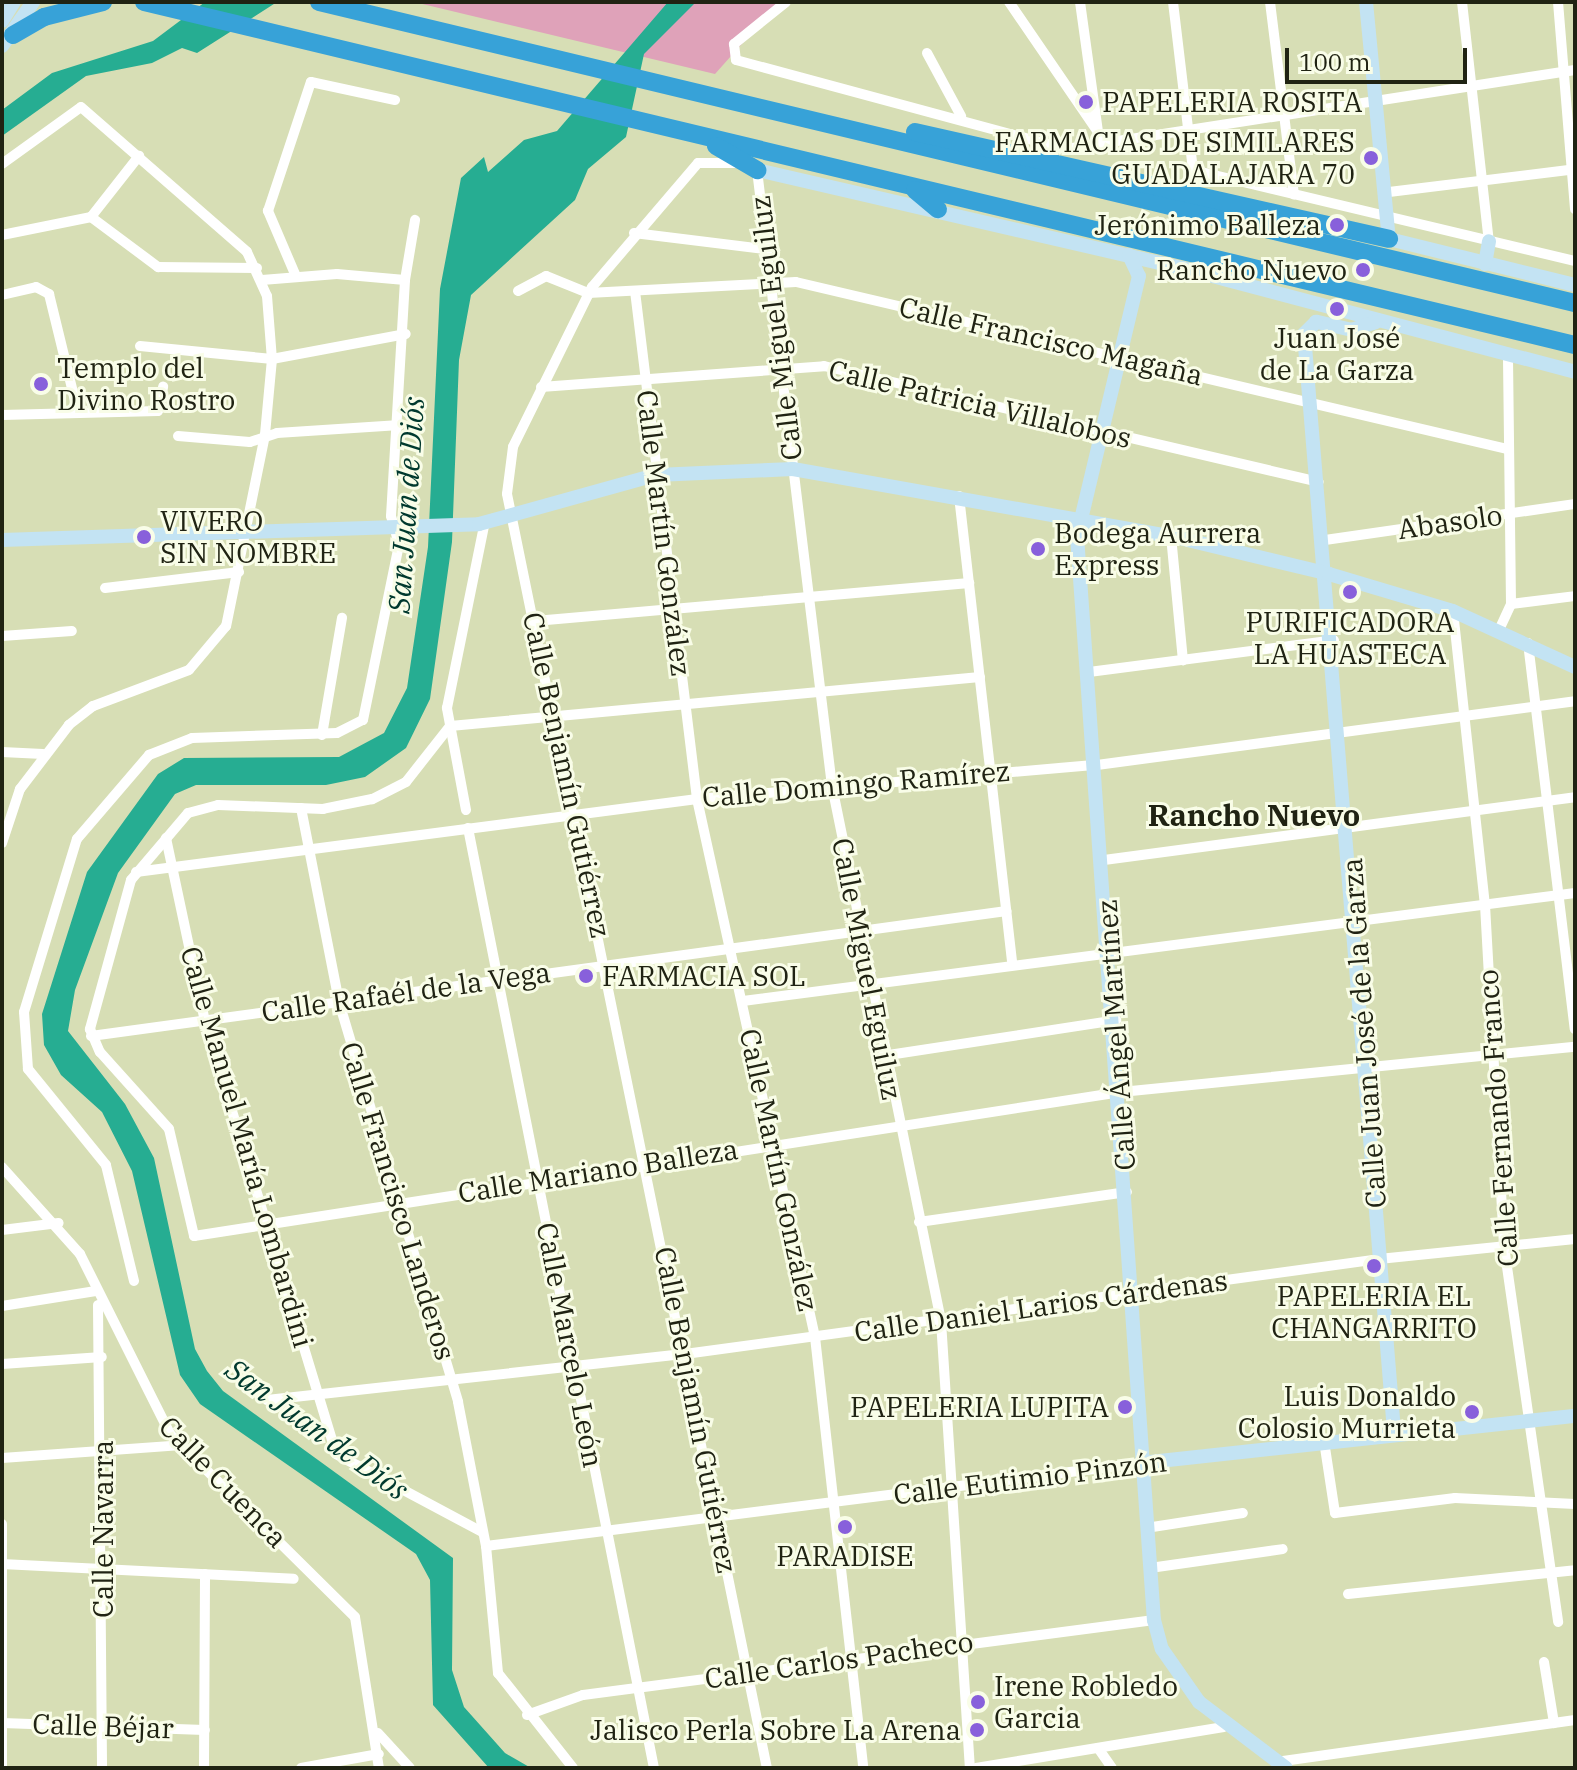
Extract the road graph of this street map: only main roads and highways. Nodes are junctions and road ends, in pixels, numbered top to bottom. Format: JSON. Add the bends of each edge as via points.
{"nodes":[{"id":1,"x":103,"y":2,"type":"edge"},
{"id":2,"x":144,"y":2,"type":"edge"},
{"id":3,"x":319,"y":2,"type":"edge"},
{"id":4,"x":6,"y":34,"type":"edge"},
{"id":5,"x":821,"y":120,"type":"junction"},
{"id":6,"x":692,"y":135,"type":"junction"},
{"id":7,"x":751,"y":167,"type":"road end"},
{"id":8,"x":904,"y":186,"type":"junction"},
{"id":9,"x":863,"y":192,"type":"road end"},
{"id":10,"x":938,"y":209,"type":"road end"},
{"id":11,"x":1389,"y":239,"type":"road end"},
{"id":12,"x":1575,"y":303,"type":"edge"},
{"id":13,"x":1575,"y":345,"type":"edge"}],
"edges":[{"from":1,"to":4,"type":"highway","via":[[44,17]]},
{"from":2,"to":6,"type":"highway","via":[[574,102]]},
{"from":3,"to":5,"type":"highway"},
{"from":5,"to":11,"type":"highway","via":[[955,138]]},
{"from":5,"to":12,"type":"highway"},
{"from":6,"to":7,"type":"highway"},
{"from":6,"to":8,"type":"highway"},
{"from":8,"to":9,"type":"highway"},
{"from":8,"to":10,"type":"highway"},
{"from":8,"to":13,"type":"highway"}]}
